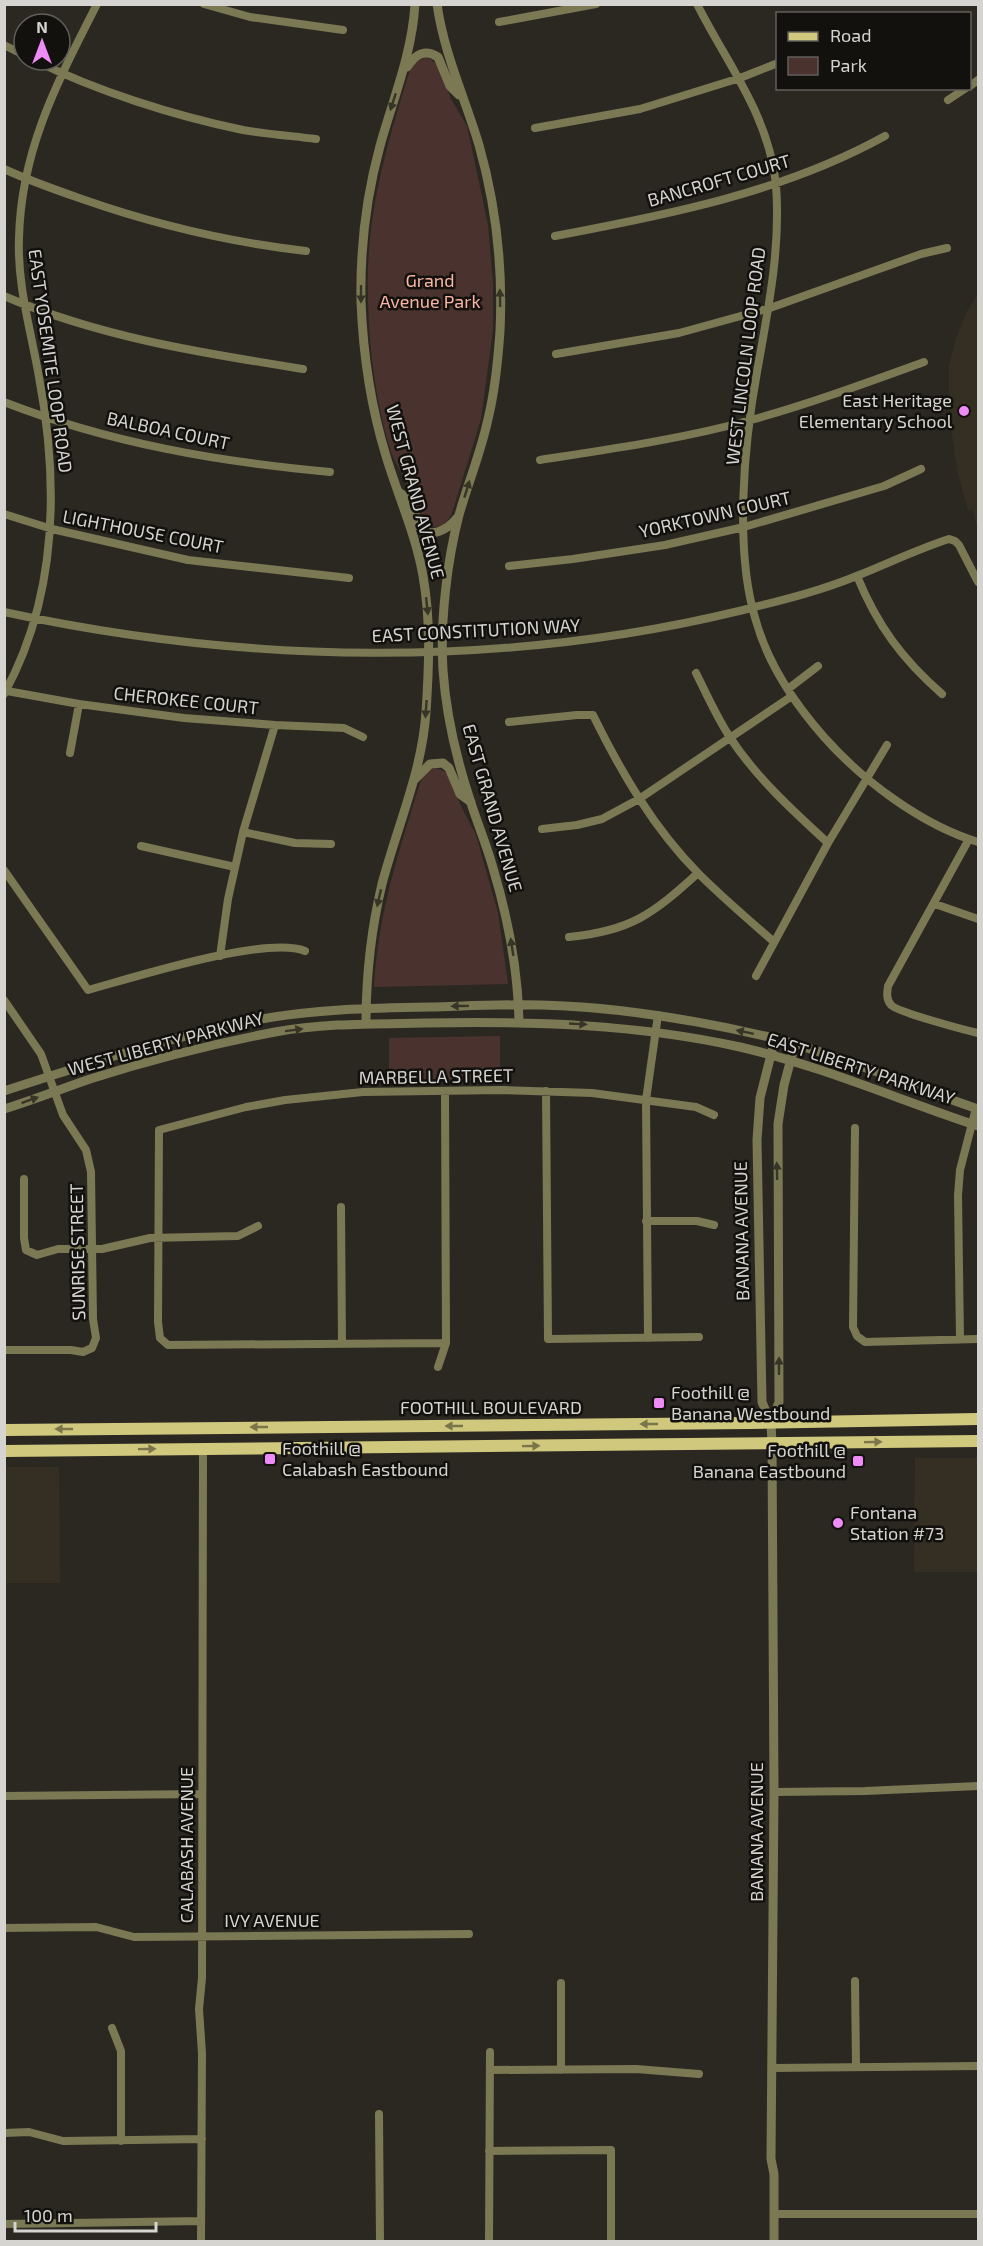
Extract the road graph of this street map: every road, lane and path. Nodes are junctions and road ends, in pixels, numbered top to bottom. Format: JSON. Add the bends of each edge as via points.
{"nodes":[{"id":1,"x":97,"y":4,"type":"edge"},
{"id":2,"x":204,"y":4,"type":"edge"},
{"id":3,"x":415,"y":4,"type":"edge"},
{"id":4,"x":438,"y":4,"type":"edge"},
{"id":5,"x":596,"y":4,"type":"edge"},
{"id":6,"x":697,"y":4,"type":"edge"},
{"id":7,"x":499,"y":22,"type":"dead end"},
{"id":8,"x":343,"y":30,"type":"dead end"},
{"id":9,"x":776,"y":63,"type":"edge"},
{"id":10,"x":403,"y":72,"type":"junction"},
{"id":11,"x":62,"y":73,"type":"junction"},
{"id":12,"x":741,"y":78,"type":"junction"},
{"id":13,"x":963,"y":90,"type":"edge"},
{"id":14,"x":462,"y":99,"type":"junction"},
{"id":15,"x":948,"y":100,"type":"dead end"},
{"id":16,"x":535,"y":128,"type":"dead end"},
{"id":17,"x":885,"y":136,"type":"dead end"},
{"id":18,"x":316,"y":140,"type":"dead end"},
{"id":19,"x":4,"y":169,"type":"edge"},
{"id":20,"x":26,"y":179,"type":"junction"},
{"id":21,"x":776,"y":183,"type":"junction"},
{"id":22,"x":555,"y":236,"type":"dead end"},
{"id":23,"x":947,"y":248,"type":"dead end"},
{"id":24,"x":306,"y":251,"type":"dead end"},
{"id":25,"x":4,"y":296,"type":"edge"},
{"id":26,"x":24,"y":305,"type":"junction"},
{"id":27,"x":770,"y":308,"type":"junction"},
{"id":28,"x":556,"y":354,"type":"dead end"},
{"id":29,"x":924,"y":362,"type":"dead end"},
{"id":30,"x":303,"y":369,"type":"dead end"},
{"id":31,"x":4,"y":402,"type":"edge"},
{"id":32,"x":46,"y":419,"type":"junction"},
{"id":33,"x":749,"y":420,"type":"junction"},
{"id":34,"x":540,"y":460,"type":"dead end"},
{"id":35,"x":921,"y":469,"type":"dead end"},
{"id":36,"x":330,"y":472,"type":"dead end"},
{"id":37,"x":398,"y":490,"type":"junction"},
{"id":38,"x":4,"y":514,"type":"edge"},
{"id":39,"x":459,"y":515,"type":"junction"},
{"id":40,"x":744,"y":527,"type":"junction"},
{"id":41,"x":52,"y":529,"type":"junction"},
{"id":42,"x":509,"y":566,"type":"dead end"},
{"id":43,"x":857,"y":576,"type":"junction"},
{"id":44,"x":349,"y":578,"type":"dead end"},
{"id":45,"x":978,"y":582,"type":"edge"},
{"id":46,"x":752,"y":608,"type":"junction"},
{"id":47,"x":4,"y":612,"type":"edge"},
{"id":48,"x":36,"y":619,"type":"junction"},
{"id":49,"x":444,"y":650,"type":"junction"},
{"id":50,"x":429,"y":651,"type":"junction"},
{"id":51,"x":818,"y":666,"type":"dead end"},
{"id":52,"x":696,"y":674,"type":"dead end"},
{"id":53,"x":790,"y":692,"type":"junction"},
{"id":54,"x":6,"y":693,"type":"edge"},
{"id":55,"x":942,"y":694,"type":"dead end"},
{"id":56,"x":79,"y":704,"type":"junction"},
{"id":57,"x":509,"y":722,"type":"dead end"},
{"id":58,"x":275,"y":725,"type":"junction"},
{"id":59,"x":363,"y":737,"type":"dead end"},
{"id":60,"x":730,"y":738,"type":"junction"},
{"id":61,"x":886,"y":745,"type":"dead end"},
{"id":62,"x":70,"y":753,"type":"dead end"},
{"id":63,"x":867,"y":778,"type":"junction"},
{"id":64,"x":414,"y":780,"type":"junction"},
{"id":65,"x":639,"y":799,"type":"junction"},
{"id":66,"x":471,"y":802,"type":"junction"},
{"id":67,"x":542,"y":829,"type":"dead end"},
{"id":68,"x":243,"y":832,"type":"junction"},
{"id":69,"x":975,"y":839,"type":"edge"},
{"id":70,"x":828,"y":843,"type":"junction"},
{"id":71,"x":331,"y":844,"type":"dead end"},
{"id":72,"x":141,"y":846,"type":"dead end"},
{"id":73,"x":234,"y":867,"type":"junction"},
{"id":74,"x":4,"y":870,"type":"edge"},
{"id":75,"x":698,"y":873,"type":"junction"},
{"id":76,"x":934,"y":904,"type":"junction"},
{"id":77,"x":978,"y":919,"type":"edge"},
{"id":78,"x":569,"y":938,"type":"dead end"},
{"id":79,"x":774,"y":942,"type":"junction"},
{"id":80,"x":305,"y":951,"type":"dead end"},
{"id":81,"x":220,"y":956,"type":"junction"},
{"id":82,"x":756,"y":976,"type":"dead end"},
{"id":83,"x":4,"y":1000,"type":"edge"},
{"id":84,"x":519,"y":1005,"type":"junction"},
{"id":85,"x":366,"y":1008,"type":"junction"},
{"id":86,"x":658,"y":1015,"type":"junction"},
{"id":87,"x":519,"y":1022,"type":"junction"},
{"id":88,"x":366,"y":1024,"type":"junction"},
{"id":89,"x":656,"y":1032,"type":"junction"},
{"id":90,"x":978,"y":1033,"type":"edge"},
{"id":91,"x":775,"y":1039,"type":"junction"},
{"id":92,"x":795,"y":1044,"type":"junction"},
{"id":93,"x":770,"y":1055,"type":"junction"},
{"id":94,"x":790,"y":1060,"type":"junction"},
{"id":95,"x":50,"y":1076,"type":"junction"},
{"id":96,"x":4,"y":1091,"type":"edge"},
{"id":97,"x":55,"y":1091,"type":"junction"},
{"id":98,"x":445,"y":1091,"type":"junction"},
{"id":99,"x":546,"y":1091,"type":"junction"},
{"id":100,"x":646,"y":1100,"type":"junction"},
{"id":101,"x":4,"y":1109,"type":"edge"},
{"id":102,"x":977,"y":1109,"type":"edge"},
{"id":103,"x":714,"y":1115,"type":"dead end"},
{"id":104,"x":975,"y":1125,"type":"edge"},
{"id":105,"x":855,"y":1128,"type":"dead end"},
{"id":106,"x":24,"y":1179,"type":"dead end"},
{"id":107,"x":341,"y":1207,"type":"dead end"},
{"id":108,"x":646,"y":1221,"type":"junction"},
{"id":109,"x":714,"y":1225,"type":"dead end"},
{"id":110,"x":258,"y":1226,"type":"dead end"},
{"id":111,"x":159,"y":1238,"type":"junction"},
{"id":112,"x":92,"y":1250,"type":"junction"},
{"id":113,"x":699,"y":1337,"type":"dead end"},
{"id":114,"x":648,"y":1338,"type":"junction"},
{"id":115,"x":960,"y":1339,"type":"junction"},
{"id":116,"x":978,"y":1339,"type":"edge"},
{"id":117,"x":446,"y":1343,"type":"junction"},
{"id":118,"x":342,"y":1344,"type":"junction"},
{"id":119,"x":4,"y":1350,"type":"edge"},
{"id":120,"x":438,"y":1367,"type":"dead end"},
{"id":121,"x":978,"y":1419,"type":"edge"},
{"id":122,"x":771,"y":1423,"type":"junction"},
{"id":123,"x":4,"y":1430,"type":"edge"},
{"id":124,"x":978,"y":1441,"type":"edge"},
{"id":125,"x":772,"y":1443,"type":"junction"},
{"id":126,"x":203,"y":1449,"type":"junction"},
{"id":127,"x":4,"y":1451,"type":"edge"},
{"id":128,"x":978,"y":1786,"type":"edge"},
{"id":129,"x":774,"y":1792,"type":"junction"},
{"id":130,"x":202,"y":1794,"type":"junction"},
{"id":131,"x":4,"y":1796,"type":"edge"},
{"id":132,"x":4,"y":1928,"type":"edge"},
{"id":133,"x":469,"y":1934,"type":"dead end"},
{"id":134,"x":202,"y":1936,"type":"junction"},
{"id":135,"x":855,"y":1981,"type":"dead end"},
{"id":136,"x":561,"y":1983,"type":"dead end"},
{"id":137,"x":112,"y":2028,"type":"dead end"},
{"id":138,"x":490,"y":2052,"type":"dead end"},
{"id":139,"x":978,"y":2066,"type":"edge"},
{"id":140,"x":856,"y":2067,"type":"junction"},
{"id":141,"x":772,"y":2068,"type":"junction"},
{"id":142,"x":490,"y":2070,"type":"junction"},
{"id":143,"x":561,"y":2070,"type":"junction"},
{"id":144,"x":699,"y":2074,"type":"dead end"},
{"id":145,"x":379,"y":2114,"type":"dead end"},
{"id":146,"x":4,"y":2133,"type":"edge"},
{"id":147,"x":202,"y":2139,"type":"junction"},
{"id":148,"x":121,"y":2141,"type":"junction"},
{"id":149,"x":489,"y":2151,"type":"junction"},
{"id":150,"x":774,"y":2214,"type":"junction"},
{"id":151,"x":978,"y":2214,"type":"edge"},
{"id":152,"x":201,"y":2221,"type":"junction"},
{"id":153,"x":4,"y":2224,"type":"edge"},
{"id":154,"x":201,"y":2241,"type":"edge"},
{"id":155,"x":380,"y":2241,"type":"edge"},
{"id":156,"x":489,"y":2241,"type":"edge"},
{"id":157,"x":611,"y":2241,"type":"edge"},
{"id":158,"x":774,"y":2241,"type":"edge"}],
"edges":[{"from":1,"to":11,"type":"street","name":"EAST YOSEMITE LOOP ROAD"},
{"from":2,"to":8,"type":"street","via":[[250,17]]},
{"from":3,"to":10,"type":"street","name":"WEST GRAND AVENUE"},
{"from":4,"to":14,"type":"street","name":"EAST GRAND AVENUE","via":[[447,54]]},
{"from":5,"to":7,"type":"street"},
{"from":6,"to":12,"type":"street","name":"WEST LINCOLN LOOP ROAD"},
{"from":9,"to":12,"type":"street"},
{"from":10,"to":14,"type":"street","via":[[417,54],[434,54],[450,86]]},
{"from":10,"to":37,"type":"street","name":"WEST GRAND AVENUE","one_way":true,"via":[[374,171],[366,216],[361,292],[378,425]]},
{"from":11,"to":18,"type":"street","via":[[158,109],[244,130]]},
{"from":11,"to":20,"type":"street","name":"EAST YOSEMITE LOOP ROAD","via":[[39,125]]},
{"from":12,"to":16,"type":"street","via":[[640,109]]},
{"from":12,"to":21,"type":"street","name":"WEST LINCOLN LOOP ROAD","via":[[768,146]]},
{"from":13,"to":15,"type":"street"},
{"from":39,"to":14,"type":"street","name":"EAST GRAND AVENUE","one_way":true,"via":[[488,420],[501,303],[494,211]]},
{"from":17,"to":21,"type":"street","name":"BANCROFT COURT"},
{"from":19,"to":20,"type":"street"},
{"from":20,"to":24,"type":"street","via":[[140,219],[252,245]]},
{"from":20,"to":26,"type":"street","name":"EAST YOSEMITE LOOP ROAD","via":[[18,240]]},
{"from":21,"to":22,"type":"street","name":"BANCROFT COURT","via":[[669,214]]},
{"from":21,"to":27,"type":"street","name":"WEST LINCOLN LOOP ROAD"},
{"from":23,"to":27,"type":"street"},
{"from":25,"to":26,"type":"street"},
{"from":26,"to":30,"type":"street","via":[[109,332],[190,351]]},
{"from":26,"to":32,"type":"street","name":"EAST YOSEMITE LOOP ROAD"},
{"from":27,"to":28,"type":"street","via":[[679,333]]},
{"from":27,"to":33,"type":"street","name":"WEST LINCOLN LOOP ROAD"},
{"from":29,"to":33,"type":"street","via":[[844,392]]},
{"from":31,"to":32,"type":"street","name":"BALBOA COURT"},
{"from":32,"to":36,"type":"street","name":"BALBOA COURT","via":[[185,454]]},
{"from":32,"to":41,"type":"street","name":"EAST YOSEMITE LOOP ROAD"},
{"from":33,"to":34,"type":"street","via":[[642,444]]},
{"from":33,"to":40,"type":"street","name":"WEST LINCOLN LOOP ROAD"},
{"from":35,"to":40,"type":"street","name":"YORKTOWN COURT","via":[[884,486]]},
{"from":37,"to":39,"type":"street","via":[[411,503],[426,531],[444,530]]},
{"from":37,"to":50,"type":"street","name":"WEST GRAND AVENUE","one_way":true,"via":[[423,578]]},
{"from":38,"to":41,"type":"street","name":"LIGHTHOUSE COURT"},
{"from":39,"to":49,"type":"street","name":"EAST GRAND AVENUE","via":[[449,569]]},
{"from":40,"to":42,"type":"street","name":"YORKTOWN COURT","via":[[665,545]]},
{"from":40,"to":46,"type":"street","name":"WEST LINCOLN LOOP ROAD"},
{"from":41,"to":44,"type":"street","name":"LIGHTHOUSE COURT","via":[[188,560]]},
{"from":41,"to":48,"type":"street","name":"EAST YOSEMITE LOOP ROAD"},
{"from":43,"to":45,"type":"street","name":"EAST CONSTITUTION WAY","via":[[949,539],[959,545]]},
{"from":43,"to":46,"type":"street","name":"EAST CONSTITUTION WAY"},
{"from":43,"to":55,"type":"street","via":[[871,610],[895,645]]},
{"from":46,"to":49,"type":"street","name":"EAST CONSTITUTION WAY","via":[[667,628],[579,641]]},
{"from":46,"to":53,"type":"street","name":"WEST LINCOLN LOOP ROAD","via":[[760,635]]},
{"from":47,"to":48,"type":"street","name":"EAST CONSTITUTION WAY"},
{"from":48,"to":50,"type":"street","name":"EAST CONSTITUTION WAY","via":[[147,637],[297,651]]},
{"from":48,"to":54,"type":"street","name":"EAST YOSEMITE LOOP ROAD"},
{"from":49,"to":50,"type":"street","name":"EAST CONSTITUTION WAY"},
{"from":49,"to":66,"type":"street","name":"EAST GRAND AVENUE","via":[[452,732]]},
{"from":50,"to":64,"type":"street","name":"WEST GRAND AVENUE","one_way":true,"via":[[426,715]]},
{"from":51,"to":53,"type":"street"},
{"from":52,"to":60,"type":"street"},
{"from":53,"to":60,"type":"street"},
{"from":53,"to":63,"type":"street","name":"WEST LINCOLN LOOP ROAD","via":[[839,753]]},
{"from":54,"to":56,"type":"street","name":"CHEROKEE COURT"},
{"from":56,"to":58,"type":"street","name":"CHEROKEE COURT"},
{"from":56,"to":62,"type":"street"},
{"from":57,"to":65,"type":"street","via":[[593,715]]},
{"from":58,"to":59,"type":"street","name":"CHEROKEE COURT","via":[[344,728]]},
{"from":58,"to":68,"type":"street"},
{"from":60,"to":65,"type":"street"},
{"from":60,"to":70,"type":"street","via":[[792,810]]},
{"from":61,"to":63,"type":"street"},
{"from":63,"to":69,"type":"street","name":"WEST LINCOLN LOOP ROAD","via":[[916,812]]},
{"from":63,"to":70,"type":"street"},
{"from":64,"to":66,"type":"street","via":[[430,764],[443,763],[460,794]]},
{"from":64,"to":85,"type":"street","name":"WEST GRAND AVENUE","one_way":true,"via":[[377,906]]},
{"from":65,"to":67,"type":"street","via":[[602,819]]},
{"from":65,"to":75,"type":"street"},
{"from":84,"to":66,"type":"street","name":"EAST GRAND AVENUE","one_way":true,"via":[[500,890]]},
{"from":68,"to":71,"type":"street","via":[[295,843]]},
{"from":68,"to":73,"type":"street"},
{"from":69,"to":76,"type":"street"},
{"from":70,"to":79,"type":"street"},
{"from":72,"to":73,"type":"street"},
{"from":73,"to":81,"type":"street"},
{"from":74,"to":81,"type":"street","via":[[88,990]]},
{"from":75,"to":78,"type":"street","via":[[642,919],[595,935]]},
{"from":75,"to":79,"type":"street"},
{"from":76,"to":77,"type":"street"},
{"from":76,"to":90,"type":"street","via":[[888,986],[887,999],[893,1007]]},
{"from":79,"to":82,"type":"street"},
{"from":80,"to":81,"type":"street","via":[[285,946]]},
{"from":83,"to":95,"type":"street","name":"SUNRISE STREET","via":[[38,1049]]},
{"from":84,"to":85,"type":"street","name":"WEST LIBERTY PARKWAY","one_way":true},
{"from":84,"to":86,"type":"street","name":"EAST LIBERTY PARKWAY"},
{"from":84,"to":87,"type":"street","name":"EAST GRAND AVENUE"},
{"from":85,"to":88,"type":"street","name":"WEST GRAND AVENUE"},
{"from":85,"to":95,"type":"street","name":"WEST LIBERTY PARKWAY","via":[[296,1013],[219,1028]]},
{"from":86,"to":89,"type":"street"},
{"from":91,"to":86,"type":"street","name":"EAST LIBERTY PARKWAY","one_way":true},
{"from":87,"to":88,"type":"street","name":"WEST LIBERTY PARKWAY"},
{"from":87,"to":89,"type":"street","name":"EAST LIBERTY PARKWAY","one_way":true},
{"from":97,"to":88,"type":"street","name":"WEST LIBERTY PARKWAY","one_way":true,"via":[[233,1041],[287,1030]]},
{"from":89,"to":93,"type":"street","name":"EAST LIBERTY PARKWAY"},
{"from":89,"to":100,"type":"street"},
{"from":91,"to":92,"type":"street","name":"EAST LIBERTY PARKWAY"},
{"from":91,"to":93,"type":"street","name":"BANANA AVENUE"},
{"from":92,"to":94,"type":"street","name":"BANANA AVENUE"},
{"from":92,"to":102,"type":"street","name":"EAST LIBERTY PARKWAY"},
{"from":93,"to":94,"type":"street","name":"EAST LIBERTY PARKWAY"},
{"from":93,"to":122,"type":"street","name":"BANANA AVENUE","via":[[758,1118],[757,1161],[762,1402]]},
{"from":94,"to":104,"type":"street","name":"EAST LIBERTY PARKWAY"},
{"from":122,"to":94,"type":"street","name":"BANANA AVENUE","one_way":true,"via":[[779,1402],[777,1135]]},
{"from":95,"to":96,"type":"street","name":"WEST LIBERTY PARKWAY"},
{"from":95,"to":97,"type":"street","name":"SUNRISE STREET"},
{"from":101,"to":97,"type":"street","name":"WEST LIBERTY PARKWAY","one_way":true},
{"from":97,"to":112,"type":"street","name":"SUNRISE STREET","via":[[63,1115],[86,1150],[91,1172]]},
{"from":98,"to":99,"type":"street","name":"MARBELLA STREET"},
{"from":98,"to":111,"type":"street","name":"MARBELLA STREET","via":[[363,1092],[285,1100],[159,1130]]},
{"from":98,"to":117,"type":"street"},
{"from":99,"to":100,"type":"street","name":"MARBELLA STREET"},
{"from":99,"to":114,"type":"street","via":[[548,1339]]},
{"from":100,"to":103,"type":"street","name":"MARBELLA STREET","via":[[696,1107]]},
{"from":100,"to":108,"type":"street"},
{"from":102,"to":104,"type":"street"},
{"from":104,"to":115,"type":"street","via":[[960,1170],[958,1195]]},
{"from":105,"to":115,"type":"street","via":[[853,1327],[857,1336],[865,1342]]},
{"from":106,"to":112,"type":"street","via":[[26,1250],[37,1255],[58,1249]]},
{"from":107,"to":118,"type":"street"},
{"from":108,"to":109,"type":"street"},
{"from":108,"to":114,"type":"street"},
{"from":110,"to":111,"type":"street","via":[[238,1236]]},
{"from":111,"to":112,"type":"street"},
{"from":111,"to":118,"type":"street","via":[[158,1322],[160,1338],[168,1345]]},
{"from":112,"to":119,"type":"street","name":"SUNRISE STREET","via":[[96,1338],[92,1348],[83,1352]]},
{"from":113,"to":114,"type":"street"},
{"from":115,"to":116,"type":"street"},
{"from":117,"to":118,"type":"street"},
{"from":117,"to":120,"type":"street"},
{"from":121,"to":122,"type":"main road","name":"FOOTHILL BOULEVARD"},
{"from":122,"to":123,"type":"main road","name":"FOOTHILL BOULEVARD","one_way":true},
{"from":122,"to":125,"type":"street","name":"BANANA AVENUE"},
{"from":125,"to":124,"type":"main road","name":"FOOTHILL BOULEVARD","one_way":true},
{"from":126,"to":125,"type":"main road","name":"FOOTHILL BOULEVARD","one_way":true},
{"from":125,"to":129,"type":"street","name":"BANANA AVENUE"},
{"from":127,"to":126,"type":"main road","name":"FOOTHILL BOULEVARD","one_way":true},
{"from":126,"to":130,"type":"street","name":"CALABASH AVENUE"},
{"from":128,"to":129,"type":"street"},
{"from":129,"to":141,"type":"street","name":"BANANA AVENUE"},
{"from":130,"to":131,"type":"street"},
{"from":130,"to":134,"type":"street","name":"CALABASH AVENUE"},
{"from":132,"to":134,"type":"street","name":"IVY AVENUE","via":[[96,1927],[134,1937]]},
{"from":133,"to":134,"type":"street","name":"IVY AVENUE"},
{"from":134,"to":147,"type":"street","name":"CALABASH AVENUE"},
{"from":135,"to":140,"type":"street"},
{"from":136,"to":143,"type":"street"},
{"from":137,"to":148,"type":"street","via":[[121,2051]]},
{"from":138,"to":142,"type":"street"},
{"from":139,"to":140,"type":"street"},
{"from":140,"to":141,"type":"street"},
{"from":141,"to":150,"type":"street","name":"BANANA AVENUE"},
{"from":142,"to":143,"type":"street"},
{"from":142,"to":149,"type":"street"},
{"from":143,"to":144,"type":"street","via":[[636,2068]]},
{"from":145,"to":155,"type":"street"},
{"from":146,"to":148,"type":"street","via":[[29,2132],[63,2141]]},
{"from":147,"to":148,"type":"street"},
{"from":147,"to":152,"type":"street","name":"CALABASH AVENUE"},
{"from":149,"to":156,"type":"street"},
{"from":149,"to":157,"type":"street","via":[[611,2150]]},
{"from":150,"to":151,"type":"street"},
{"from":150,"to":158,"type":"street","name":"BANANA AVENUE"},
{"from":152,"to":153,"type":"street"},
{"from":152,"to":154,"type":"street","name":"CALABASH AVENUE"}]}
